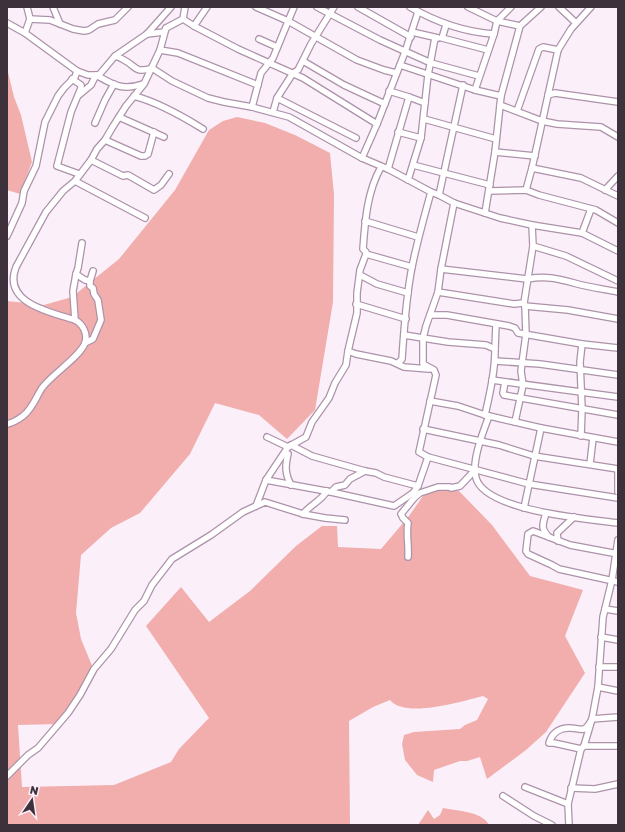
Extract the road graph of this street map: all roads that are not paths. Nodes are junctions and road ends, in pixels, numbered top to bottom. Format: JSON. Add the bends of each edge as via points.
{"nodes":[{"id":1,"x":27,"y":7,"type":"edge"},
{"id":2,"x":53,"y":7,"type":"edge"},
{"id":3,"x":128,"y":7,"type":"edge"},
{"id":4,"x":172,"y":7,"type":"edge"},
{"id":5,"x":185,"y":7,"type":"edge"},
{"id":6,"x":207,"y":7,"type":"edge"},
{"id":7,"x":256,"y":7,"type":"edge"},
{"id":8,"x":294,"y":7,"type":"edge"},
{"id":9,"x":317,"y":7,"type":"edge"},
{"id":10,"x":334,"y":7,"type":"edge"},
{"id":11,"x":358,"y":7,"type":"edge"},
{"id":12,"x":411,"y":7,"type":"edge"},
{"id":13,"x":468,"y":7,"type":"edge"},
{"id":14,"x":511,"y":7,"type":"edge"},
{"id":15,"x":540,"y":7,"type":"edge"},
{"id":16,"x":559,"y":7,"type":"edge"},
{"id":17,"x":591,"y":7,"type":"edge"},
{"id":18,"x":418,"y":12,"type":"junction"},
{"id":19,"x":330,"y":14,"type":"junction"},
{"id":20,"x":30,"y":19,"type":"junction"},
{"id":21,"x":183,"y":19,"type":"junction"},
{"id":22,"x":288,"y":21,"type":"junction"},
{"id":23,"x":497,"y":21,"type":"junction"},
{"id":24,"x":7,"y":23,"type":"edge"},
{"id":25,"x":576,"y":23,"type":"junction"},
{"id":26,"x":60,"y":24,"type":"junction"},
{"id":27,"x":446,"y":25,"type":"junction"},
{"id":28,"x":194,"y":26,"type":"junction"},
{"id":29,"x":520,"y":26,"type":"junction"},
{"id":30,"x":166,"y":28,"type":"junction"},
{"id":31,"x":26,"y":33,"type":"junction"},
{"id":32,"x":147,"y":34,"type":"junction"},
{"id":33,"x":412,"y":34,"type":"junction"},
{"id":34,"x":494,"y":34,"type":"junction"},
{"id":35,"x":315,"y":37,"type":"junction"},
{"id":36,"x":435,"y":38,"type":"junction"},
{"id":37,"x":442,"y":38,"type":"junction"},
{"id":38,"x":259,"y":39,"type":"dead end"},
{"id":39,"x":277,"y":48,"type":"junction"},
{"id":40,"x":160,"y":50,"type":"junction"},
{"id":41,"x":488,"y":50,"type":"junction"},
{"id":42,"x":558,"y":50,"type":"junction"},
{"id":43,"x":405,"y":52,"type":"junction"},
{"id":44,"x":115,"y":56,"type":"junction"},
{"id":45,"x":303,"y":61,"type":"junction"},
{"id":46,"x":268,"y":63,"type":"junction"},
{"id":47,"x":430,"y":63,"type":"junction"},
{"id":48,"x":400,"y":65,"type":"junction"},
{"id":49,"x":152,"y":68,"type":"junction"},
{"id":50,"x":77,"y":71,"type":"junction"},
{"id":51,"x":293,"y":73,"type":"junction"},
{"id":52,"x":396,"y":73,"type":"junction"},
{"id":53,"x":96,"y":75,"type":"junction"},
{"id":54,"x":428,"y":75,"type":"junction"},
{"id":55,"x":479,"y":76,"type":"junction"},
{"id":56,"x":72,"y":79,"type":"junction"},
{"id":57,"x":114,"y":84,"type":"junction"},
{"id":58,"x":144,"y":84,"type":"junction"},
{"id":59,"x":258,"y":85,"type":"junction"},
{"id":60,"x":463,"y":85,"type":"junction"},
{"id":61,"x":475,"y":90,"type":"junction"},
{"id":62,"x":389,"y":91,"type":"junction"},
{"id":63,"x":79,"y":95,"type":"junction"},
{"id":64,"x":548,"y":95,"type":"junction"},
{"id":65,"x":134,"y":96,"type":"junction"},
{"id":66,"x":501,"y":96,"type":"junction"},
{"id":67,"x":409,"y":97,"type":"junction"},
{"id":68,"x":277,"y":98,"type":"junction"},
{"id":69,"x":618,"y":102,"type":"edge"},
{"id":70,"x":425,"y":103,"type":"junction"},
{"id":71,"x":385,"y":104,"type":"junction"},
{"id":72,"x":500,"y":105,"type":"junction"},
{"id":73,"x":252,"y":106,"type":"junction"},
{"id":74,"x":516,"y":111,"type":"junction"},
{"id":75,"x":273,"y":112,"type":"junction"},
{"id":76,"x":119,"y":117,"type":"junction"},
{"id":77,"x":424,"y":119,"type":"junction"},
{"id":78,"x":542,"y":121,"type":"junction"},
{"id":79,"x":95,"y":123,"type":"dead end"},
{"id":80,"x":377,"y":124,"type":"junction"},
{"id":81,"x":453,"y":127,"type":"junction"},
{"id":82,"x":203,"y":128,"type":"dead end"},
{"id":83,"x":154,"y":132,"type":"junction"},
{"id":84,"x":398,"y":132,"type":"junction"},
{"id":85,"x":164,"y":137,"type":"dead end"},
{"id":86,"x":618,"y":137,"type":"edge"},
{"id":87,"x":356,"y":138,"type":"dead end"},
{"id":88,"x":421,"y":138,"type":"junction"},
{"id":89,"x":496,"y":138,"type":"junction"},
{"id":90,"x":105,"y":140,"type":"junction"},
{"id":91,"x":495,"y":152,"type":"junction"},
{"id":92,"x":535,"y":156,"type":"junction"},
{"id":93,"x":362,"y":158,"type":"junction"},
{"id":94,"x":91,"y":160,"type":"junction"},
{"id":95,"x":412,"y":164,"type":"junction"},
{"id":96,"x":381,"y":167,"type":"junction"},
{"id":97,"x":532,"y":168,"type":"junction"},
{"id":98,"x":388,"y":169,"type":"junction"},
{"id":99,"x":444,"y":173,"type":"junction"},
{"id":100,"x":80,"y":174,"type":"junction"},
{"id":101,"x":169,"y":174,"type":"dead end"},
{"id":102,"x":618,"y":176,"type":"edge"},
{"id":103,"x":408,"y":180,"type":"junction"},
{"id":104,"x":75,"y":181,"type":"junction"},
{"id":105,"x":489,"y":188,"type":"junction"},
{"id":106,"x":526,"y":190,"type":"junction"},
{"id":107,"x":605,"y":190,"type":"junction"},
{"id":108,"x":430,"y":192,"type":"junction"},
{"id":109,"x":439,"y":195,"type":"junction"},
{"id":110,"x":618,"y":196,"type":"edge"},
{"id":111,"x":454,"y":203,"type":"junction"},
{"id":112,"x":592,"y":209,"type":"junction"},
{"id":113,"x":485,"y":213,"type":"junction"},
{"id":114,"x":145,"y":218,"type":"dead end"},
{"id":115,"x":365,"y":221,"type":"junction"},
{"id":116,"x":618,"y":223,"type":"edge"},
{"id":117,"x":532,"y":225,"type":"junction"},
{"id":118,"x":582,"y":233,"type":"junction"},
{"id":119,"x":7,"y":236,"type":"edge"},
{"id":120,"x":418,"y":237,"type":"junction"},
{"id":121,"x":82,"y":243,"type":"dead end"},
{"id":122,"x":533,"y":246,"type":"junction"},
{"id":123,"x":618,"y":251,"type":"edge"},
{"id":124,"x":366,"y":254,"type":"junction"},
{"id":125,"x":412,"y":267,"type":"junction"},
{"id":126,"x":441,"y":269,"type":"junction"},
{"id":127,"x":93,"y":271,"type":"dead end"},
{"id":128,"x":76,"y":274,"type":"junction"},
{"id":129,"x":360,"y":275,"type":"junction"},
{"id":130,"x":527,"y":279,"type":"junction"},
{"id":131,"x":90,"y":281,"type":"junction"},
{"id":132,"x":618,"y":281,"type":"edge"},
{"id":133,"x":438,"y":292,"type":"junction"},
{"id":134,"x":618,"y":292,"type":"edge"},
{"id":135,"x":408,"y":293,"type":"junction"},
{"id":136,"x":356,"y":304,"type":"junction"},
{"id":137,"x":524,"y":304,"type":"junction"},
{"id":138,"x":430,"y":315,"type":"junction"},
{"id":139,"x":406,"y":319,"type":"junction"},
{"id":140,"x":618,"y":319,"type":"edge"},
{"id":141,"x":75,"y":320,"type":"junction"},
{"id":142,"x":496,"y":324,"type":"junction"},
{"id":143,"x":526,"y":334,"type":"junction"},
{"id":144,"x":404,"y":335,"type":"junction"},
{"id":145,"x":423,"y":338,"type":"junction"},
{"id":146,"x":85,"y":343,"type":"junction"},
{"id":147,"x":582,"y":344,"type":"junction"},
{"id":148,"x":618,"y":348,"type":"edge"},
{"id":149,"x":495,"y":349,"type":"junction"},
{"id":150,"x":348,"y":351,"type":"junction"},
{"id":151,"x":495,"y":361,"type":"junction"},
{"id":152,"x":521,"y":363,"type":"junction"},
{"id":153,"x":398,"y":364,"type":"junction"},
{"id":154,"x":430,"y":369,"type":"junction"},
{"id":155,"x":581,"y":371,"type":"junction"},
{"id":156,"x":618,"y":375,"type":"edge"},
{"id":157,"x":492,"y":380,"type":"junction"},
{"id":158,"x":505,"y":382,"type":"junction"},
{"id":159,"x":523,"y":385,"type":"junction"},
{"id":160,"x":580,"y":392,"type":"junction"},
{"id":161,"x":618,"y":397,"type":"edge"},
{"id":162,"x":521,"y":398,"type":"junction"},
{"id":163,"x":430,"y":401,"type":"junction"},
{"id":164,"x":582,"y":409,"type":"junction"},
{"id":165,"x":487,"y":415,"type":"junction"},
{"id":166,"x":618,"y":415,"type":"edge"},
{"id":167,"x":515,"y":422,"type":"junction"},
{"id":168,"x":7,"y":424,"type":"edge"},
{"id":169,"x":541,"y":428,"type":"junction"},
{"id":170,"x":423,"y":429,"type":"junction"},
{"id":171,"x":581,"y":436,"type":"junction"},
{"id":172,"x":267,"y":437,"type":"dead end"},
{"id":173,"x":593,"y":438,"type":"junction"},
{"id":174,"x":480,"y":440,"type":"junction"},
{"id":175,"x":618,"y":442,"type":"edge"},
{"id":176,"x":291,"y":446,"type":"junction"},
{"id":177,"x":288,"y":454,"type":"junction"},
{"id":178,"x":534,"y":456,"type":"junction"},
{"id":179,"x":428,"y":457,"type":"junction"},
{"id":180,"x":281,"y":458,"type":"junction"},
{"id":181,"x":590,"y":464,"type":"junction"},
{"id":182,"x":618,"y":469,"type":"edge"},
{"id":183,"x":475,"y":470,"type":"junction"},
{"id":184,"x":365,"y":471,"type":"junction"},
{"id":185,"x":266,"y":480,"type":"junction"},
{"id":186,"x":529,"y":484,"type":"junction"},
{"id":187,"x":291,"y":485,"type":"junction"},
{"id":188,"x":418,"y":486,"type":"junction"},
{"id":189,"x":329,"y":492,"type":"junction"},
{"id":190,"x":618,"y":492,"type":"edge"},
{"id":191,"x":414,"y":495,"type":"junction"},
{"id":192,"x":618,"y":498,"type":"edge"},
{"id":193,"x":256,"y":506,"type":"junction"},
{"id":194,"x":524,"y":508,"type":"junction"},
{"id":195,"x":546,"y":513,"type":"junction"},
{"id":196,"x":304,"y":514,"type":"junction"},
{"id":197,"x":574,"y":517,"type":"junction"},
{"id":198,"x":345,"y":520,"type":"dead end"},
{"id":199,"x":618,"y":523,"type":"edge"},
{"id":200,"x":549,"y":537,"type":"junction"},
{"id":201,"x":618,"y":540,"type":"edge"},
{"id":202,"x":558,"y":541,"type":"junction"},
{"id":203,"x":617,"y":554,"type":"edge"},
{"id":204,"x":408,"y":557,"type":"dead end"},
{"id":205,"x":612,"y":580,"type":"junction"},
{"id":206,"x":618,"y":582,"type":"edge"},
{"id":207,"x":605,"y":609,"type":"junction"},
{"id":208,"x":618,"y":611,"type":"edge"},
{"id":209,"x":601,"y":637,"type":"junction"},
{"id":210,"x":618,"y":640,"type":"edge"},
{"id":211,"x":618,"y":666,"type":"edge"},
{"id":212,"x":599,"y":667,"type":"junction"},
{"id":213,"x":598,"y":687,"type":"junction"},
{"id":214,"x":618,"y":691,"type":"edge"},
{"id":215,"x":618,"y":717,"type":"edge"},
{"id":216,"x":592,"y":719,"type":"junction"},
{"id":217,"x":618,"y":746,"type":"edge"},
{"id":218,"x":582,"y":748,"type":"junction"},
{"id":219,"x":7,"y":776,"type":"edge"},
{"id":220,"x":618,"y":784,"type":"edge"},
{"id":221,"x":525,"y":787,"type":"dead end"},
{"id":222,"x":571,"y":788,"type":"junction"},
{"id":223,"x":503,"y":796,"type":"dead end"},
{"id":224,"x":568,"y":804,"type":"junction"},
{"id":225,"x":552,"y":825,"type":"edge"},
{"id":226,"x":569,"y":825,"type":"edge"}],
"edges":[{"from":1,"to":20,"type":"street"},
{"from":2,"to":26,"type":"street"},
{"from":3,"to":26,"type":"street","via":[[115,20],[98,24],[89,30]]},
{"from":4,"to":32,"type":"street"},
{"from":5,"to":21,"type":"street"},
{"from":6,"to":28,"type":"street"},
{"from":7,"to":22,"type":"street"},
{"from":8,"to":22,"type":"street"},
{"from":9,"to":19,"type":"street"},
{"from":10,"to":19,"type":"street"},
{"from":11,"to":33,"type":"street"},
{"from":12,"to":18,"type":"street"},
{"from":13,"to":23,"type":"street"},
{"from":14,"to":23,"type":"street"},
{"from":15,"to":29,"type":"street"},
{"from":16,"to":25,"type":"street"},
{"from":17,"to":25,"type":"street"},
{"from":18,"to":27,"type":"street"},
{"from":18,"to":33,"type":"street"},
{"from":19,"to":35,"type":"street"},
{"from":19,"to":43,"type":"street"},
{"from":20,"to":26,"type":"street","via":[[44,19]]},
{"from":20,"to":31,"type":"street"},
{"from":21,"to":28,"type":"street"},
{"from":21,"to":30,"type":"street"},
{"from":22,"to":35,"type":"street"},
{"from":22,"to":39,"type":"street"},
{"from":23,"to":29,"type":"street"},
{"from":23,"to":34,"type":"street"},
{"from":24,"to":31,"type":"street"},
{"from":25,"to":42,"type":"street"},
{"from":27,"to":34,"type":"street"},
{"from":27,"to":37,"type":"street"},
{"from":28,"to":46,"type":"street"},
{"from":29,"to":66,"type":"street"},
{"from":30,"to":32,"type":"street","via":[[164,32]]},
{"from":30,"to":40,"type":"street"},
{"from":31,"to":50,"type":"street"},
{"from":32,"to":44,"type":"street"},
{"from":33,"to":36,"type":"street"},
{"from":33,"to":43,"type":"street"},
{"from":34,"to":41,"type":"street"},
{"from":35,"to":45,"type":"street"},
{"from":35,"to":52,"type":"street","via":[[357,60]]},
{"from":36,"to":37,"type":"street"},
{"from":36,"to":47,"type":"street"},
{"from":37,"to":41,"type":"street"},
{"from":38,"to":39,"type":"street"},
{"from":39,"to":46,"type":"street"},
{"from":40,"to":49,"type":"street"},
{"from":40,"to":59,"type":"street","via":[[178,53]]},
{"from":41,"to":55,"type":"street"},
{"from":42,"to":64,"type":"street"},
{"from":42,"to":74,"type":"street","via":[[539,49]]},
{"from":43,"to":47,"type":"street"},
{"from":43,"to":48,"type":"street"},
{"from":44,"to":49,"type":"street","via":[[127,61],[136,69]]},
{"from":44,"to":53,"type":"street","via":[[103,71]]},
{"from":45,"to":51,"type":"street"},
{"from":45,"to":71,"type":"street","via":[[344,85]]},
{"from":46,"to":51,"type":"street"},
{"from":46,"to":59,"type":"street","via":[[261,73]]},
{"from":47,"to":54,"type":"street"},
{"from":47,"to":55,"type":"street"},
{"from":48,"to":52,"type":"street"},
{"from":48,"to":54,"type":"street"},
{"from":49,"to":58,"type":"street"},
{"from":49,"to":73,"type":"street","via":[[172,82],[208,98]]},
{"from":50,"to":53,"type":"street"},
{"from":50,"to":56,"type":"street"},
{"from":51,"to":68,"type":"street"},
{"from":51,"to":80,"type":"street"},
{"from":52,"to":62,"type":"street"},
{"from":53,"to":57,"type":"street"},
{"from":53,"to":63,"type":"street","via":[[91,85]]},
{"from":54,"to":60,"type":"street"},
{"from":54,"to":70,"type":"street"},
{"from":55,"to":61,"type":"street"},
{"from":56,"to":63,"type":"street","via":[[81,85]]},
{"from":56,"to":119,"type":"street","via":[[61,92],[45,122],[36,166]]},
{"from":57,"to":58,"type":"street","via":[[127,88]]},
{"from":57,"to":79,"type":"street"},
{"from":58,"to":65,"type":"street"},
{"from":59,"to":73,"type":"street"},
{"from":60,"to":61,"type":"street"},
{"from":60,"to":81,"type":"street"},
{"from":61,"to":66,"type":"street"},
{"from":62,"to":67,"type":"street"},
{"from":62,"to":71,"type":"street"},
{"from":63,"to":100,"type":"street","via":[[71,112],[57,166]]},
{"from":64,"to":69,"type":"street","via":[[555,93]]},
{"from":64,"to":78,"type":"street"},
{"from":65,"to":76,"type":"street"},
{"from":65,"to":82,"type":"street"},
{"from":66,"to":72,"type":"street"},
{"from":67,"to":70,"type":"street"},
{"from":67,"to":84,"type":"street"},
{"from":68,"to":75,"type":"street"},
{"from":68,"to":87,"type":"street"},
{"from":70,"to":77,"type":"street"},
{"from":71,"to":80,"type":"street"},
{"from":72,"to":74,"type":"street"},
{"from":72,"to":89,"type":"street"},
{"from":73,"to":75,"type":"street"},
{"from":74,"to":78,"type":"street"},
{"from":75,"to":93,"type":"street","via":[[289,117]]},
{"from":76,"to":83,"type":"street"},
{"from":76,"to":90,"type":"street"},
{"from":77,"to":81,"type":"street"},
{"from":77,"to":88,"type":"street"},
{"from":78,"to":86,"type":"street","via":[[601,127]]},
{"from":78,"to":92,"type":"street"},
{"from":80,"to":93,"type":"street"},
{"from":81,"to":89,"type":"street"},
{"from":81,"to":99,"type":"street"},
{"from":83,"to":85,"type":"street"},
{"from":83,"to":90,"type":"street","via":[[148,154],[145,156]]},
{"from":84,"to":88,"type":"street"},
{"from":84,"to":98,"type":"street"},
{"from":88,"to":95,"type":"street"},
{"from":89,"to":91,"type":"street"},
{"from":90,"to":94,"type":"street"},
{"from":91,"to":92,"type":"street"},
{"from":91,"to":105,"type":"street"},
{"from":92,"to":97,"type":"street"},
{"from":93,"to":96,"type":"street"},
{"from":94,"to":100,"type":"street"},
{"from":94,"to":101,"type":"street","via":[[154,190]]},
{"from":95,"to":99,"type":"street"},
{"from":95,"to":103,"type":"street"},
{"from":96,"to":98,"type":"street"},
{"from":96,"to":115,"type":"street","via":[[369,196]]},
{"from":97,"to":106,"type":"street"},
{"from":97,"to":107,"type":"street","via":[[574,176]]},
{"from":98,"to":103,"type":"street"},
{"from":99,"to":105,"type":"street"},
{"from":99,"to":109,"type":"street"},
{"from":100,"to":104,"type":"street"},
{"from":102,"to":107,"type":"street"},
{"from":103,"to":108,"type":"street"},
{"from":104,"to":114,"type":"street"},
{"from":104,"to":141,"type":"street","via":[[46,212],[16,267],[12,281],[17,293],[34,306]]},
{"from":105,"to":106,"type":"street"},
{"from":105,"to":113,"type":"street"},
{"from":106,"to":112,"type":"street"},
{"from":107,"to":110,"type":"street"},
{"from":108,"to":109,"type":"street"},
{"from":108,"to":120,"type":"street"},
{"from":109,"to":111,"type":"street"},
{"from":111,"to":113,"type":"street"},
{"from":111,"to":126,"type":"street"},
{"from":112,"to":116,"type":"street"},
{"from":112,"to":118,"type":"street"},
{"from":113,"to":117,"type":"street"},
{"from":115,"to":120,"type":"street"},
{"from":115,"to":124,"type":"street","via":[[363,249]]},
{"from":117,"to":118,"type":"street"},
{"from":117,"to":122,"type":"street"},
{"from":118,"to":123,"type":"street"},
{"from":120,"to":125,"type":"street"},
{"from":121,"to":128,"type":"street"},
{"from":122,"to":130,"type":"street"},
{"from":122,"to":132,"type":"street","via":[[566,256]]},
{"from":124,"to":125,"type":"street"},
{"from":124,"to":129,"type":"street"},
{"from":125,"to":135,"type":"street"},
{"from":126,"to":130,"type":"street"},
{"from":126,"to":133,"type":"street"},
{"from":127,"to":131,"type":"street"},
{"from":128,"to":131,"type":"street"},
{"from":128,"to":141,"type":"street","via":[[73,291]]},
{"from":129,"to":135,"type":"street","via":[[377,284]]},
{"from":129,"to":136,"type":"street"},
{"from":130,"to":134,"type":"street","via":[[558,278]]},
{"from":130,"to":137,"type":"street"},
{"from":131,"to":146,"type":"street","via":[[98,300],[101,320],[93,339]]},
{"from":133,"to":137,"type":"street"},
{"from":133,"to":138,"type":"street"},
{"from":135,"to":139,"type":"street"},
{"from":136,"to":139,"type":"street"},
{"from":136,"to":150,"type":"street","via":[[356,319]]},
{"from":137,"to":140,"type":"street"},
{"from":137,"to":143,"type":"street"},
{"from":138,"to":142,"type":"street","via":[[447,315]]},
{"from":138,"to":145,"type":"street"},
{"from":139,"to":144,"type":"street"},
{"from":141,"to":146,"type":"street","via":[[84,328]]},
{"from":142,"to":143,"type":"street","via":[[513,327],[517,332]]},
{"from":142,"to":149,"type":"street"},
{"from":143,"to":147,"type":"street"},
{"from":143,"to":152,"type":"street"},
{"from":144,"to":145,"type":"street"},
{"from":144,"to":153,"type":"street","via":[[402,359]]},
{"from":145,"to":149,"type":"street","via":[[486,345]]},
{"from":145,"to":154,"type":"street","via":[[423,364]]},
{"from":146,"to":168,"type":"street","via":[[43,386],[34,404],[23,416]]},
{"from":147,"to":148,"type":"street"},
{"from":147,"to":155,"type":"street"},
{"from":149,"to":151,"type":"street"},
{"from":150,"to":153,"type":"street"},
{"from":150,"to":176,"type":"street","via":[[346,366],[329,398],[312,422],[306,437]]},
{"from":151,"to":152,"type":"street"},
{"from":151,"to":157,"type":"street"},
{"from":152,"to":155,"type":"street"},
{"from":152,"to":159,"type":"street"},
{"from":153,"to":154,"type":"street","via":[[404,367]]},
{"from":154,"to":163,"type":"street","via":[[434,370],[436,375]]},
{"from":155,"to":156,"type":"street"},
{"from":155,"to":160,"type":"street"},
{"from":157,"to":158,"type":"street"},
{"from":157,"to":165,"type":"street"},
{"from":158,"to":159,"type":"street"},
{"from":158,"to":162,"type":"street","via":[[503,394]]},
{"from":159,"to":160,"type":"street"},
{"from":159,"to":162,"type":"street"},
{"from":160,"to":161,"type":"street"},
{"from":160,"to":164,"type":"street"},
{"from":162,"to":164,"type":"street"},
{"from":162,"to":167,"type":"street"},
{"from":163,"to":165,"type":"street"},
{"from":163,"to":170,"type":"street"},
{"from":164,"to":166,"type":"street"},
{"from":164,"to":171,"type":"street"},
{"from":165,"to":167,"type":"street"},
{"from":165,"to":174,"type":"street"},
{"from":167,"to":169,"type":"street"},
{"from":169,"to":171,"type":"street"},
{"from":169,"to":178,"type":"street"},
{"from":170,"to":174,"type":"street"},
{"from":170,"to":179,"type":"street","via":[[419,452]]},
{"from":171,"to":173,"type":"street"},
{"from":172,"to":176,"type":"street"},
{"from":173,"to":175,"type":"street"},
{"from":173,"to":181,"type":"street"},
{"from":174,"to":178,"type":"street"},
{"from":174,"to":183,"type":"street"},
{"from":176,"to":177,"type":"street"},
{"from":176,"to":180,"type":"street"},
{"from":176,"to":184,"type":"street","via":[[312,456]]},
{"from":177,"to":180,"type":"street"},
{"from":177,"to":187,"type":"street","via":[[285,464],[286,476]]},
{"from":178,"to":181,"type":"street"},
{"from":178,"to":186,"type":"street"},
{"from":179,"to":183,"type":"street"},
{"from":179,"to":188,"type":"street"},
{"from":180,"to":185,"type":"street"},
{"from":181,"to":182,"type":"street"},
{"from":182,"to":190,"type":"street"},
{"from":183,"to":186,"type":"street"},
{"from":183,"to":191,"type":"street","via":[[460,486],[438,487]]},
{"from":183,"to":194,"type":"street","via":[[480,487],[502,501]]},
{"from":184,"to":188,"type":"street"},
{"from":184,"to":189,"type":"street","via":[[345,485]]},
{"from":185,"to":187,"type":"street"},
{"from":185,"to":193,"type":"street"},
{"from":186,"to":192,"type":"street"},
{"from":186,"to":194,"type":"street"},
{"from":187,"to":189,"type":"street"},
{"from":188,"to":191,"type":"street"},
{"from":189,"to":191,"type":"street","via":[[394,506]]},
{"from":189,"to":196,"type":"street"},
{"from":191,"to":204,"type":"street","via":[[401,514],[408,523]]},
{"from":193,"to":196,"type":"street","via":[[265,502]]},
{"from":193,"to":219,"type":"street","via":[[172,559],[135,610],[111,649],[94,669],[68,713],[38,748]]},
{"from":194,"to":195,"type":"street"},
{"from":195,"to":197,"type":"street"},
{"from":195,"to":200,"type":"street","via":[[543,531]]},
{"from":196,"to":198,"type":"street"},
{"from":197,"to":199,"type":"street"},
{"from":197,"to":202,"type":"street","via":[[557,533]]},
{"from":200,"to":202,"type":"street"},
{"from":200,"to":205,"type":"street","via":[[529,532],[526,553],[559,569]]},
{"from":201,"to":203,"type":"street"},
{"from":202,"to":203,"type":"street"},
{"from":203,"to":205,"type":"street"},
{"from":205,"to":206,"type":"street"},
{"from":205,"to":207,"type":"street"},
{"from":207,"to":208,"type":"street"},
{"from":207,"to":209,"type":"street"},
{"from":209,"to":210,"type":"street"},
{"from":209,"to":212,"type":"street"},
{"from":211,"to":212,"type":"street"},
{"from":212,"to":213,"type":"street"},
{"from":213,"to":214,"type":"street"},
{"from":213,"to":216,"type":"street"},
{"from":215,"to":216,"type":"street"},
{"from":216,"to":218,"type":"street"},
{"from":216,"to":218,"type":"street","via":[[588,727],[582,729],[560,729],[552,735],[549,743]]},
{"from":217,"to":218,"type":"street"},
{"from":218,"to":222,"type":"street"},
{"from":220,"to":222,"type":"street","via":[[595,789]]},
{"from":221,"to":224,"type":"street"},
{"from":222,"to":224,"type":"street"},
{"from":223,"to":225,"type":"street"},
{"from":224,"to":226,"type":"street"}]}
